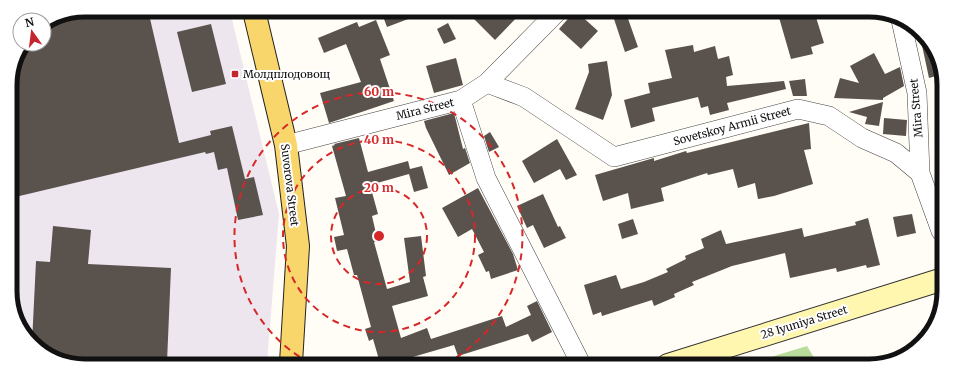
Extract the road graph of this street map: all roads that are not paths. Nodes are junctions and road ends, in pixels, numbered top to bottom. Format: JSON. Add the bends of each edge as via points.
{"nodes":[{"id":1,"x":255,"y":17,"type":"edge"},
{"id":2,"x":552,"y":17,"type":"edge"},
{"id":3,"x":902,"y":26,"type":"edge"},
{"id":4,"x":487,"y":84,"type":"junction"},
{"id":5,"x":461,"y":100,"type":"junction"},
{"id":6,"x":286,"y":145,"type":"junction"},
{"id":7,"x":920,"y":173,"type":"junction"},
{"id":8,"x":937,"y":220,"type":"edge"},
{"id":9,"x":937,"y":281,"type":"edge"},
{"id":10,"x":291,"y":359,"type":"edge"},
{"id":11,"x":578,"y":359,"type":"edge"},
{"id":12,"x":687,"y":359,"type":"edge"}],
"edges":[{"from":1,"to":6,"type":"main road","name":"Suvorova Street"},
{"from":2,"to":4,"type":"street","name":"Mira Street"},
{"from":3,"to":7,"type":"street","name":"Mira Street","via":[[917,93]]},
{"from":4,"to":5,"type":"street","name":"Mira Street"},
{"from":4,"to":7,"type":"street","name":"Sovetskoy Armii Street","via":[[524,97],[614,157],[798,109],[829,116],[862,138],[896,153]]},
{"from":5,"to":6,"type":"street","name":"Mira Street"},
{"from":5,"to":11,"type":"street","via":[[486,178]]},
{"from":6,"to":10,"type":"main road","name":"Suvorova Street","via":[[298,246]]},
{"from":7,"to":8,"type":"street"},
{"from":9,"to":12,"type":"main road","name":"28 Iyuniya Street"}]}
